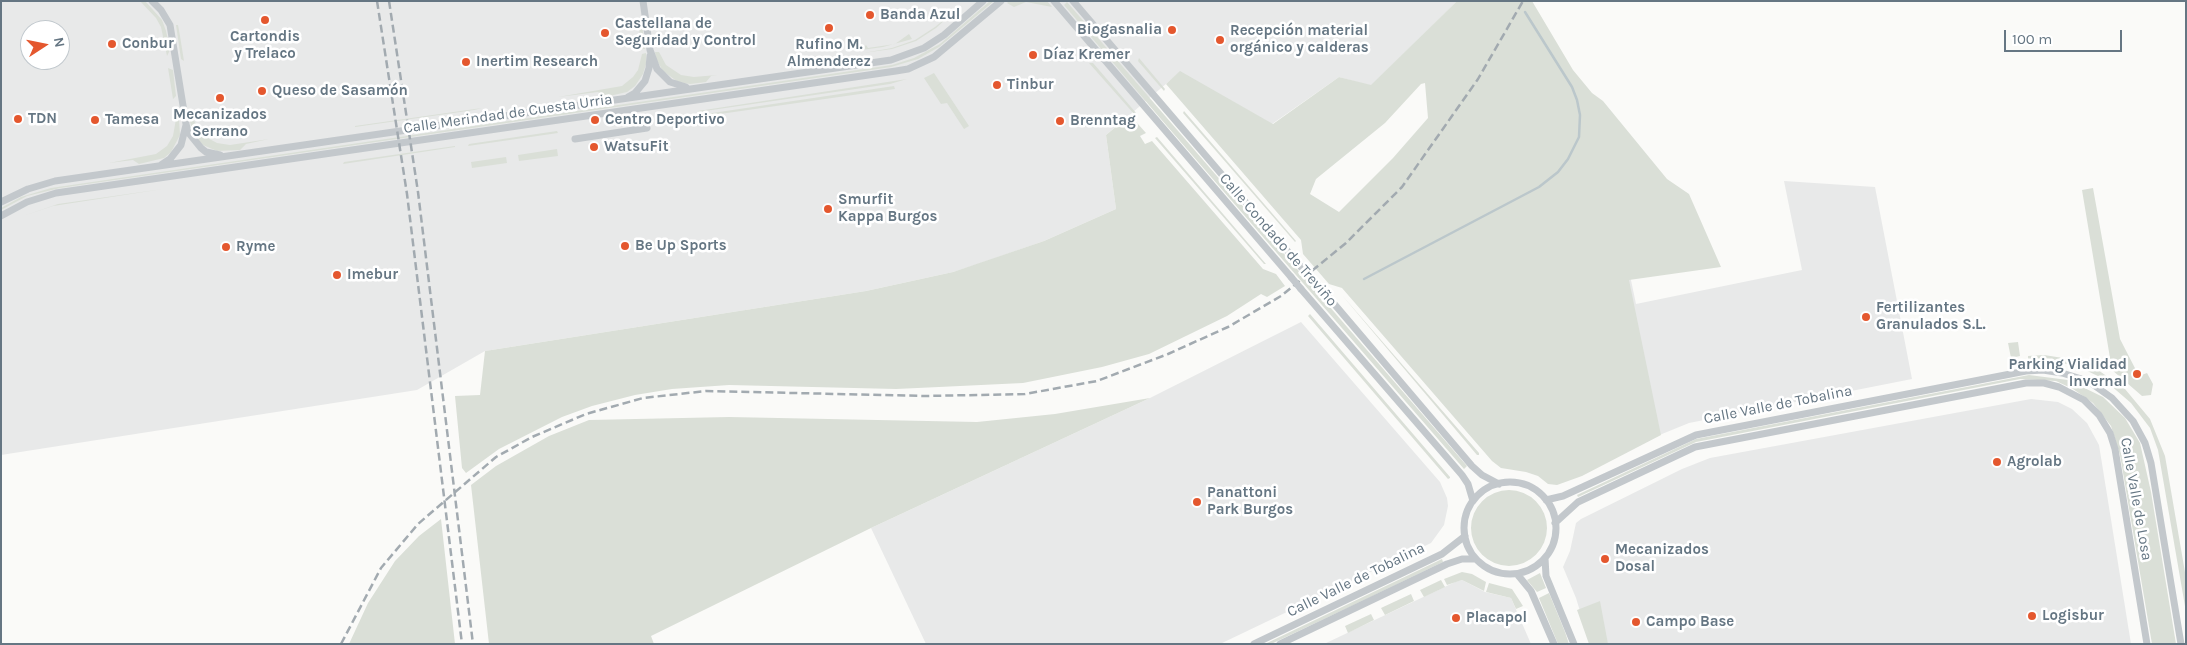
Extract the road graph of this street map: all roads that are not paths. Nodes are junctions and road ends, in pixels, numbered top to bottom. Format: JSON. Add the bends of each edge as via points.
{"nodes":[{"id":1,"x":152,"y":1,"type":"edge"},
{"id":2,"x":643,"y":1,"type":"edge"},
{"id":3,"x":983,"y":1,"type":"edge"},
{"id":4,"x":1001,"y":1,"type":"edge"},
{"id":5,"x":1054,"y":1,"type":"edge"},
{"id":6,"x":1073,"y":1,"type":"edge"},
{"id":7,"x":650,"y":50,"type":"junction"},
{"id":8,"x":696,"y":88,"type":"junction"},
{"id":9,"x":625,"y":98,"type":"junction"},
{"id":10,"x":186,"y":124,"type":"junction"},
{"id":11,"x":647,"y":128,"type":"dead end"},
{"id":12,"x":575,"y":139,"type":"dead end"},
{"id":13,"x":228,"y":156,"type":"junction"},
{"id":14,"x":159,"y":166,"type":"junction"},
{"id":15,"x":1,"y":202,"type":"edge"},
{"id":16,"x":1,"y":216,"type":"edge"},
{"id":17,"x":2026,"y":371,"type":"joint"},
{"id":18,"x":2026,"y":383,"type":"joint"},
{"id":19,"x":1499,"y":484,"type":"junction"},
{"id":20,"x":1546,"y":500,"type":"junction"},
{"id":21,"x":1473,"y":501,"type":"junction"},
{"id":22,"x":1555,"y":523,"type":"junction"},
{"id":23,"x":1465,"y":536,"type":"junction"},
{"id":24,"x":1545,"y":558,"type":"junction"},
{"id":25,"x":1476,"y":559,"type":"junction"},
{"id":26,"x":1517,"y":574,"type":"junction"},
{"id":27,"x":1254,"y":644,"type":"edge"},
{"id":28,"x":1280,"y":644,"type":"edge"},
{"id":29,"x":1554,"y":644,"type":"edge"},
{"id":30,"x":1574,"y":644,"type":"edge"},
{"id":31,"x":2147,"y":644,"type":"edge"},
{"id":32,"x":2181,"y":644,"type":"edge"}],
"edges":[{"from":1,"to":10,"type":"street","via":[[170,25]]},
{"from":2,"to":7,"type":"street"},
{"from":3,"to":8,"type":"street","name":"Calle Merindad de Cuesta Urria","via":[[933,42],[900,58]]},
{"from":4,"to":16,"type":"street","name":"Calle Merindad de Cuesta Urria","via":[[945,50],[920,64],[896,71],[56,193],[27,202]]},
{"from":5,"to":21,"type":"street","name":"Calle Condado de Treviño","bridge":true,"via":[[1462,475]]},
{"from":6,"to":19,"type":"street","name":"Calle Condado de Treviño","bridge":true,"via":[[1472,466]]},
{"from":7,"to":8,"type":"street","via":[[657,70],[666,79],[679,86]]},
{"from":7,"to":9,"type":"street","via":[[645,81],[635,93]]},
{"from":8,"to":9,"type":"street","name":"Calle Merindad de Cuesta Urria"},
{"from":9,"to":13,"type":"street","name":"Calle Merindad de Cuesta Urria"},
{"from":10,"to":13,"type":"street","via":[[191,137],[201,148],[214,155]]},
{"from":10,"to":14,"type":"street","via":[[181,145],[170,160]]},
{"from":11,"to":12,"type":"street"},
{"from":13,"to":14,"type":"street","name":"Calle Merindad de Cuesta Urria"},
{"from":14,"to":15,"type":"street","name":"Calle Merindad de Cuesta Urria","via":[[42,184]]},
{"from":17,"to":20,"type":"street","name":"Calle Valle de Tobalina","via":[[1689,437],[1563,496]]},
{"from":17,"to":32,"type":"street","name":"Calle Valle de Losa","via":[[2048,371],[2088,381],[2121,406],[2139,431],[2151,463]]},
{"from":18,"to":22,"type":"street","name":"Calle Valle de Tobalina","via":[[1695,447],[1578,502]]},
{"from":18,"to":31,"type":"street","name":"Calle Valle de Losa","via":[[2044,383],[2072,392],[2090,405],[2110,433]]},
{"from":19,"to":20,"type":"street","via":[[1523,484]]},
{"from":19,"to":21,"type":"street"},
{"from":20,"to":22,"type":"street"},
{"from":21,"to":23,"type":"street","via":[[1465,521]]},
{"from":22,"to":24,"type":"street","via":[[1553,541]]},
{"from":23,"to":25,"type":"street"},
{"from":23,"to":27,"type":"street","name":"Calle Valle de Tobalina","via":[[1442,554]]},
{"from":24,"to":26,"type":"street"},
{"from":24,"to":30,"type":"street","via":[[1546,576]]},
{"from":25,"to":26,"type":"street","via":[[1492,570]]},
{"from":25,"to":28,"type":"street","name":"Calle Valle de Tobalina","via":[[1455,561]]},
{"from":26,"to":29,"type":"street","via":[[1531,591]]}]}
